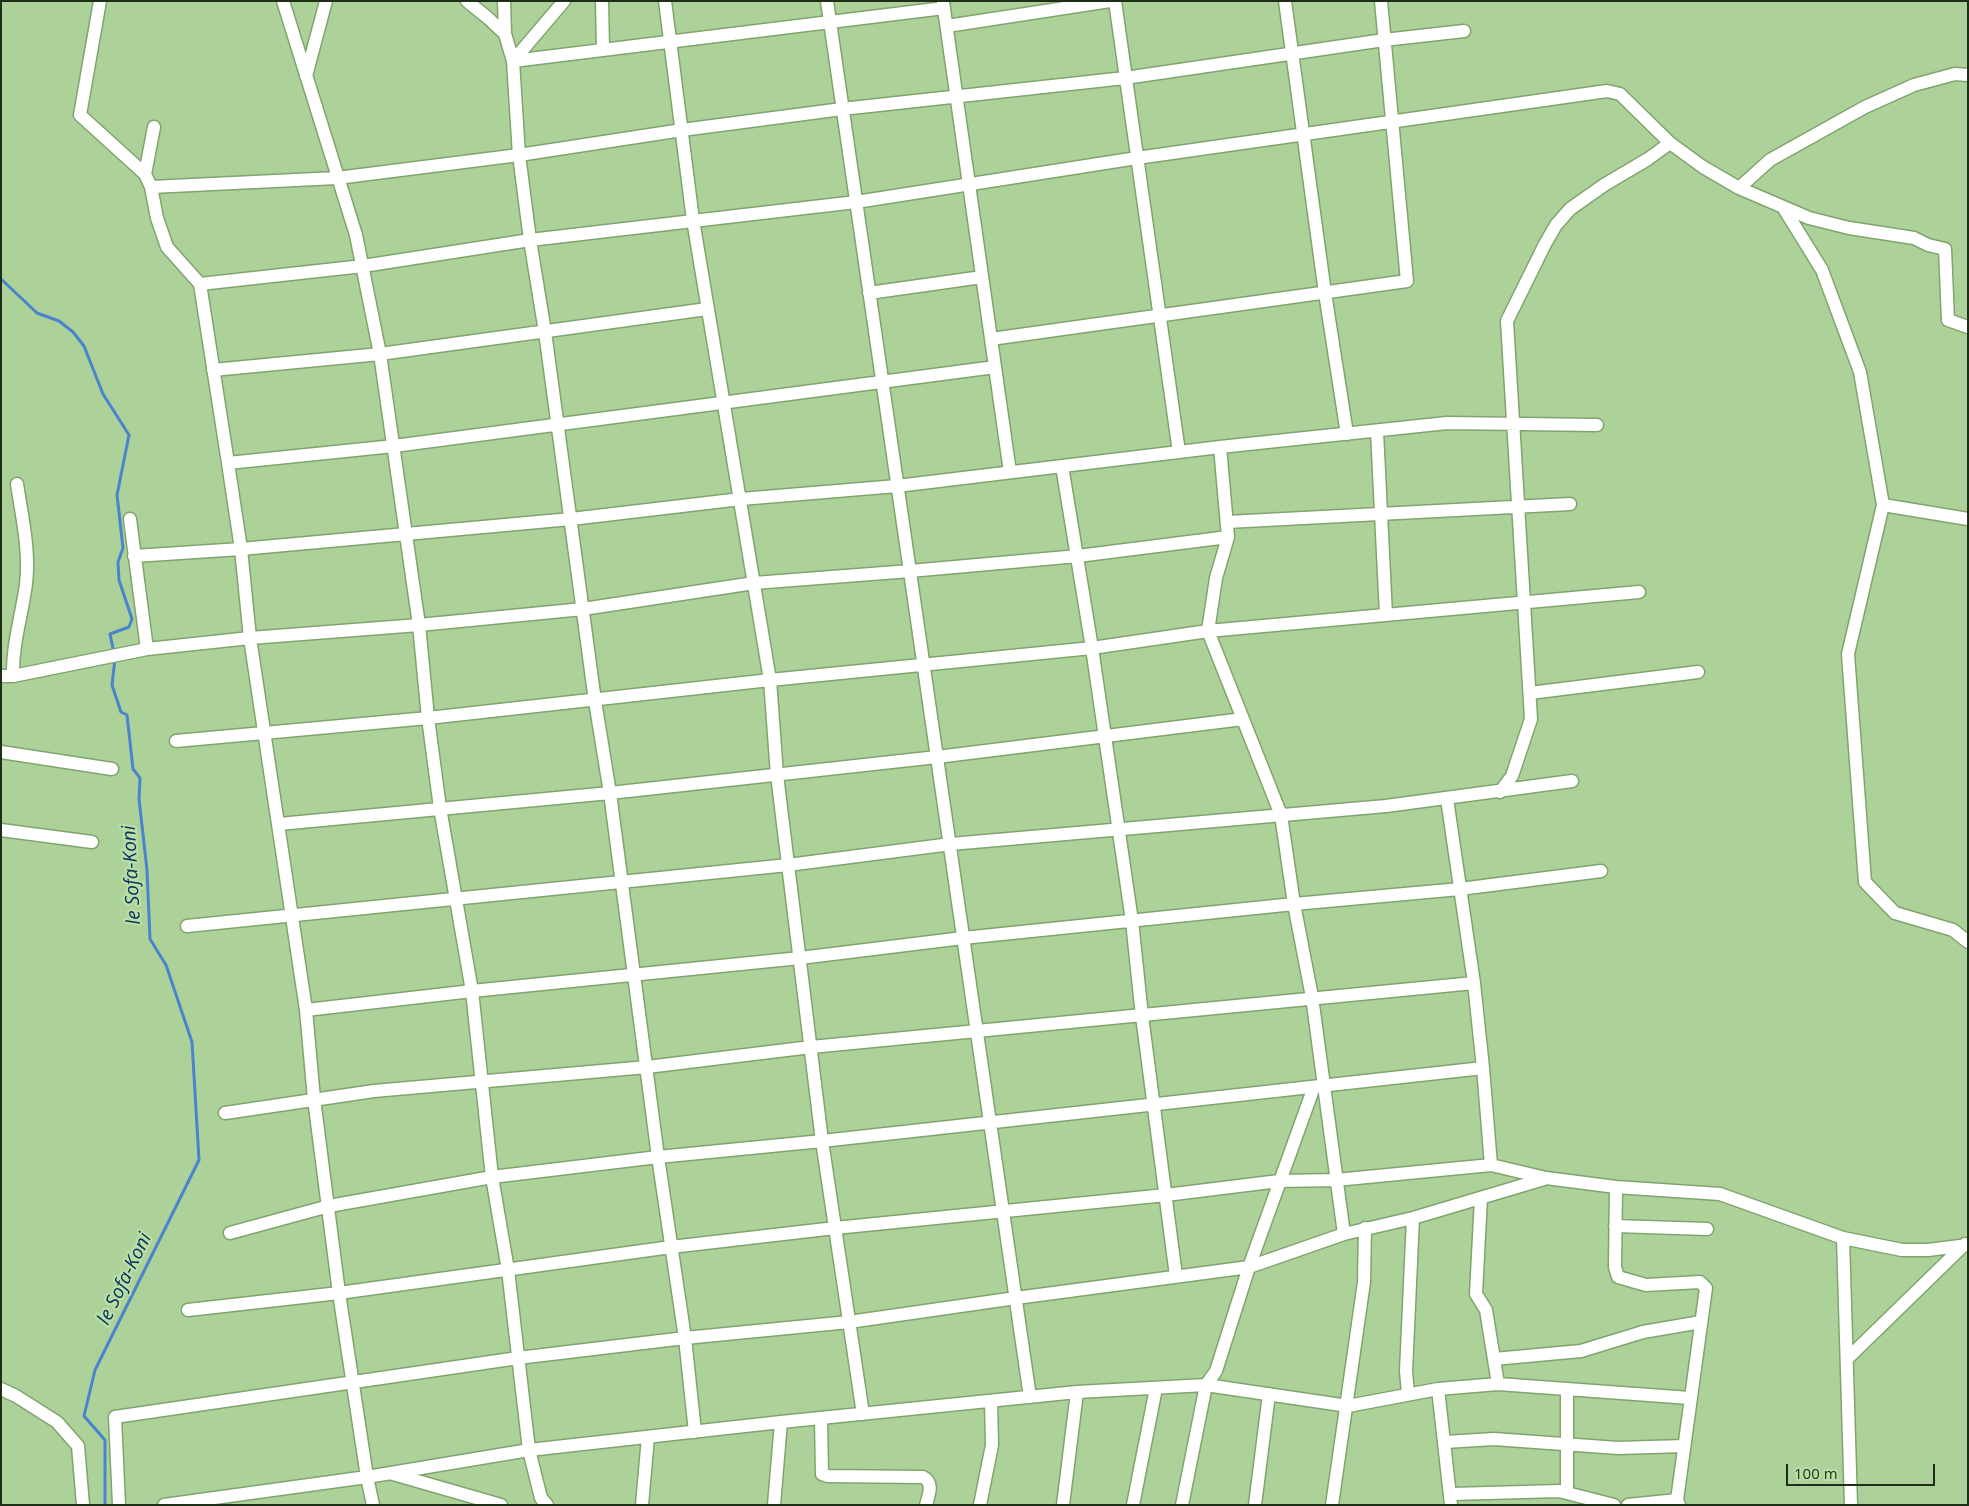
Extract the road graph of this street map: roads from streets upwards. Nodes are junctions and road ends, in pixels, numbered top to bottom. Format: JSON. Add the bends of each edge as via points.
{"nodes":[{"id":1,"x":100,"y":1,"type":"edge"},
{"id":2,"x":283,"y":1,"type":"edge"},
{"id":3,"x":326,"y":1,"type":"edge"},
{"id":4,"x":467,"y":1,"type":"edge"},
{"id":5,"x":504,"y":1,"type":"edge"},
{"id":6,"x":564,"y":1,"type":"edge"},
{"id":7,"x":602,"y":1,"type":"edge"},
{"id":8,"x":666,"y":1,"type":"edge"},
{"id":9,"x":826,"y":1,"type":"edge"},
{"id":10,"x":1110,"y":1,"type":"edge"},
{"id":11,"x":1115,"y":1,"type":"edge"},
{"id":12,"x":1285,"y":1,"type":"edge"},
{"id":13,"x":1381,"y":1,"type":"edge"},
{"id":14,"x":944,"y":5,"type":"edge"},
{"id":15,"x":829,"y":22,"type":"junction"},
{"id":16,"x":947,"y":26,"type":"junction"},
{"id":17,"x":1464,"y":32,"type":"dead end"},
{"id":18,"x":504,"y":34,"type":"junction"},
{"id":19,"x":1384,"y":40,"type":"junction"},
{"id":20,"x":670,"y":41,"type":"junction"},
{"id":21,"x":603,"y":49,"type":"junction"},
{"id":22,"x":1292,"y":53,"type":"junction"},
{"id":23,"x":513,"y":61,"type":"junction"},
{"id":24,"x":1968,"y":75,"type":"edge"},
{"id":25,"x":306,"y":76,"type":"junction"},
{"id":26,"x":1126,"y":78,"type":"junction"},
{"id":27,"x":957,"y":97,"type":"junction"},
{"id":28,"x":842,"y":110,"type":"junction"},
{"id":29,"x":1392,"y":121,"type":"junction"},
{"id":30,"x":154,"y":128,"type":"dead end"},
{"id":31,"x":682,"y":130,"type":"junction"},
{"id":32,"x":1303,"y":134,"type":"junction"},
{"id":33,"x":1670,"y":143,"type":"junction"},
{"id":34,"x":519,"y":155,"type":"junction"},
{"id":35,"x":1137,"y":158,"type":"junction"},
{"id":36,"x":145,"y":174,"type":"junction"},
{"id":37,"x":337,"y":178,"type":"junction"},
{"id":38,"x":969,"y":184,"type":"junction"},
{"id":39,"x":151,"y":187,"type":"junction"},
{"id":40,"x":1739,"y":188,"type":"junction"},
{"id":41,"x":856,"y":202,"type":"junction"},
{"id":42,"x":1783,"y":207,"type":"junction"},
{"id":43,"x":693,"y":220,"type":"junction"},
{"id":44,"x":530,"y":240,"type":"junction"},
{"id":45,"x":363,"y":266,"type":"junction"},
{"id":46,"x":982,"y":278,"type":"junction"},
{"id":47,"x":200,"y":284,"type":"junction"},
{"id":48,"x":869,"y":293,"type":"junction"},
{"id":49,"x":1324,"y":293,"type":"junction"},
{"id":50,"x":707,"y":309,"type":"junction"},
{"id":51,"x":1159,"y":316,"type":"junction"},
{"id":52,"x":1968,"y":327,"type":"edge"},
{"id":53,"x":545,"y":332,"type":"junction"},
{"id":54,"x":991,"y":339,"type":"junction"},
{"id":55,"x":380,"y":354,"type":"junction"},
{"id":56,"x":995,"y":367,"type":"junction"},
{"id":57,"x":213,"y":370,"type":"junction"},
{"id":58,"x":882,"y":382,"type":"junction"},
{"id":59,"x":725,"y":403,"type":"junction"},
{"id":60,"x":556,"y":424,"type":"junction"},
{"id":61,"x":1513,"y":424,"type":"junction"},
{"id":62,"x":1597,"y":425,"type":"dead end"},
{"id":63,"x":1377,"y":431,"type":"junction"},
{"id":64,"x":1347,"y":434,"type":"junction"},
{"id":65,"x":394,"y":446,"type":"junction"},
{"id":66,"x":1220,"y":447,"type":"junction"},
{"id":67,"x":1179,"y":452,"type":"junction"},
{"id":68,"x":228,"y":463,"type":"junction"},
{"id":69,"x":1062,"y":466,"type":"junction"},
{"id":70,"x":1010,"y":472,"type":"junction"},
{"id":71,"x":16,"y":484,"type":"dead end"},
{"id":72,"x":897,"y":486,"type":"junction"},
{"id":73,"x":741,"y":499,"type":"junction"},
{"id":74,"x":1570,"y":504,"type":"dead end"},
{"id":75,"x":1883,"y":505,"type":"junction"},
{"id":76,"x":1518,"y":506,"type":"junction"},
{"id":77,"x":1381,"y":514,"type":"junction"},
{"id":78,"x":130,"y":519,"type":"dead end"},
{"id":79,"x":571,"y":519,"type":"junction"},
{"id":80,"x":1968,"y":519,"type":"edge"},
{"id":81,"x":1227,"y":522,"type":"junction"},
{"id":82,"x":406,"y":535,"type":"junction"},
{"id":83,"x":1228,"y":537,"type":"junction"},
{"id":84,"x":241,"y":549,"type":"junction"},
{"id":85,"x":134,"y":556,"type":"junction"},
{"id":86,"x":1078,"y":556,"type":"junction"},
{"id":87,"x":910,"y":572,"type":"junction"},
{"id":88,"x":754,"y":583,"type":"junction"},
{"id":89,"x":1639,"y":592,"type":"dead end"},
{"id":90,"x":1524,"y":603,"type":"junction"},
{"id":91,"x":583,"y":609,"type":"junction"},
{"id":92,"x":1386,"y":615,"type":"junction"},
{"id":93,"x":419,"y":625,"type":"junction"},
{"id":94,"x":1208,"y":631,"type":"junction"},
{"id":95,"x":250,"y":638,"type":"junction"},
{"id":96,"x":1,"y":648,"type":"edge"},
{"id":97,"x":1092,"y":648,"type":"junction"},
{"id":98,"x":147,"y":649,"type":"junction"},
{"id":99,"x":12,"y":659,"type":"junction"},
{"id":100,"x":923,"y":666,"type":"junction"},
{"id":101,"x":1698,"y":672,"type":"dead end"},
{"id":102,"x":7,"y":676,"type":"edge"},
{"id":103,"x":770,"y":680,"type":"junction"},
{"id":104,"x":1530,"y":693,"type":"junction"},
{"id":105,"x":594,"y":701,"type":"junction"},
{"id":106,"x":428,"y":718,"type":"junction"},
{"id":107,"x":1243,"y":720,"type":"junction"},
{"id":108,"x":264,"y":733,"type":"junction"},
{"id":109,"x":1106,"y":737,"type":"junction"},
{"id":110,"x":176,"y":741,"type":"dead end"},
{"id":111,"x":1,"y":752,"type":"edge"},
{"id":112,"x":937,"y":757,"type":"junction"},
{"id":113,"x":112,"y":769,"type":"dead end"},
{"id":114,"x":777,"y":775,"type":"junction"},
{"id":115,"x":1572,"y":781,"type":"dead end"},
{"id":116,"x":1500,"y":792,"type":"junction"},
{"id":117,"x":610,"y":793,"type":"junction"},
{"id":118,"x":1447,"y":799,"type":"junction"},
{"id":119,"x":440,"y":808,"type":"junction"},
{"id":120,"x":1281,"y":815,"type":"junction"},
{"id":121,"x":279,"y":824,"type":"junction"},
{"id":122,"x":1,"y":830,"type":"edge"},
{"id":123,"x":1118,"y":830,"type":"junction"},
{"id":124,"x":92,"y":842,"type":"dead end"},
{"id":125,"x":949,"y":844,"type":"junction"},
{"id":126,"x":788,"y":866,"type":"junction"},
{"id":127,"x":1601,"y":871,"type":"dead end"},
{"id":128,"x":622,"y":883,"type":"junction"},
{"id":129,"x":1460,"y":889,"type":"junction"},
{"id":130,"x":456,"y":899,"type":"junction"},
{"id":131,"x":1294,"y":904,"type":"junction"},
{"id":132,"x":292,"y":915,"type":"junction"},
{"id":133,"x":1132,"y":921,"type":"junction"},
{"id":134,"x":187,"y":926,"type":"dead end"},
{"id":135,"x":963,"y":938,"type":"junction"},
{"id":136,"x":1968,"y":942,"type":"edge"},
{"id":137,"x":800,"y":958,"type":"junction"},
{"id":138,"x":634,"y":974,"type":"junction"},
{"id":139,"x":1474,"y":983,"type":"junction"},
{"id":140,"x":472,"y":991,"type":"junction"},
{"id":141,"x":1312,"y":997,"type":"junction"},
{"id":142,"x":306,"y":1010,"type":"junction"},
{"id":143,"x":1142,"y":1016,"type":"junction"},
{"id":144,"x":976,"y":1030,"type":"junction"},
{"id":145,"x":811,"y":1047,"type":"junction"},
{"id":146,"x":647,"y":1067,"type":"junction"},
{"id":147,"x":1483,"y":1068,"type":"junction"},
{"id":148,"x":481,"y":1082,"type":"junction"},
{"id":149,"x":1319,"y":1086,"type":"junction"},
{"id":150,"x":314,"y":1099,"type":"junction"},
{"id":151,"x":1154,"y":1104,"type":"junction"},
{"id":152,"x":225,"y":1114,"type":"dead end"},
{"id":153,"x":990,"y":1122,"type":"junction"},
{"id":154,"x":822,"y":1141,"type":"junction"},
{"id":155,"x":658,"y":1157,"type":"junction"},
{"id":156,"x":1490,"y":1165,"type":"junction"},
{"id":157,"x":492,"y":1177,"type":"junction"},
{"id":158,"x":1546,"y":1178,"type":"junction"},
{"id":159,"x":1336,"y":1180,"type":"junction"},
{"id":160,"x":1279,"y":1181,"type":"junction"},
{"id":161,"x":1616,"y":1188,"type":"junction"},
{"id":162,"x":1166,"y":1195,"type":"junction"},
{"id":163,"x":1481,"y":1198,"type":"junction"},
{"id":164,"x":329,"y":1206,"type":"junction"},
{"id":165,"x":1003,"y":1211,"type":"junction"},
{"id":166,"x":1413,"y":1218,"type":"junction"},
{"id":167,"x":1615,"y":1226,"type":"junction"},
{"id":168,"x":835,"y":1228,"type":"junction"},
{"id":169,"x":1365,"y":1228,"type":"junction"},
{"id":170,"x":1707,"y":1229,"type":"dead end"},
{"id":171,"x":230,"y":1233,"type":"dead end"},
{"id":172,"x":1344,"y":1234,"type":"junction"},
{"id":173,"x":1842,"y":1238,"type":"junction"},
{"id":174,"x":1967,"y":1243,"type":"edge"},
{"id":175,"x":671,"y":1247,"type":"junction"},
{"id":176,"x":1249,"y":1267,"type":"junction"},
{"id":177,"x":508,"y":1270,"type":"junction"},
{"id":178,"x":1176,"y":1276,"type":"junction"},
{"id":179,"x":339,"y":1292,"type":"junction"},
{"id":180,"x":1016,"y":1298,"type":"junction"},
{"id":181,"x":188,"y":1310,"type":"dead end"},
{"id":182,"x":849,"y":1322,"type":"junction"},
{"id":183,"x":1701,"y":1322,"type":"junction"},
{"id":184,"x":685,"y":1338,"type":"junction"},
{"id":185,"x":518,"y":1358,"type":"junction"},
{"id":186,"x":1494,"y":1359,"type":"junction"},
{"id":187,"x":1846,"y":1359,"type":"junction"},
{"id":188,"x":352,"y":1381,"type":"junction"},
{"id":189,"x":1206,"y":1384,"type":"junction"},
{"id":190,"x":1498,"y":1384,"type":"junction"},
{"id":191,"x":1156,"y":1388,"type":"junction"},
{"id":192,"x":1,"y":1389,"type":"edge"},
{"id":193,"x":1438,"y":1389,"type":"junction"},
{"id":194,"x":1567,"y":1389,"type":"junction"},
{"id":195,"x":1077,"y":1392,"type":"junction"},
{"id":196,"x":1269,"y":1394,"type":"junction"},
{"id":197,"x":1408,"y":1394,"type":"junction"},
{"id":198,"x":1030,"y":1397,"type":"junction"},
{"id":199,"x":1690,"y":1398,"type":"junction"},
{"id":200,"x":990,"y":1402,"type":"junction"},
{"id":201,"x":1348,"y":1406,"type":"junction"},
{"id":202,"x":863,"y":1414,"type":"junction"},
{"id":203,"x":820,"y":1418,"type":"junction"},
{"id":204,"x":781,"y":1422,"type":"junction"},
{"id":205,"x":695,"y":1432,"type":"junction"},
{"id":206,"x":648,"y":1437,"type":"junction"},
{"id":207,"x":1445,"y":1442,"type":"junction"},
{"id":208,"x":1567,"y":1445,"type":"junction"},
{"id":209,"x":1684,"y":1446,"type":"junction"},
{"id":210,"x":529,"y":1450,"type":"junction"},
{"id":211,"x":390,"y":1473,"type":"junction"},
{"id":212,"x":367,"y":1477,"type":"junction"},
{"id":213,"x":1567,"y":1493,"type":"junction"},
{"id":214,"x":240,"y":1499,"type":"edge"},
{"id":215,"x":1452,"y":1500,"type":"edge"},
{"id":216,"x":1678,"y":1502,"type":"edge"},
{"id":217,"x":83,"y":1505,"type":"edge"},
{"id":218,"x":118,"y":1505,"type":"edge"},
{"id":219,"x":164,"y":1505,"type":"edge"},
{"id":220,"x":373,"y":1505,"type":"edge"},
{"id":221,"x":501,"y":1505,"type":"edge"},
{"id":222,"x":547,"y":1505,"type":"edge"},
{"id":223,"x":642,"y":1505,"type":"edge"},
{"id":224,"x":774,"y":1505,"type":"edge"},
{"id":225,"x":926,"y":1505,"type":"edge"},
{"id":226,"x":980,"y":1505,"type":"edge"},
{"id":227,"x":1063,"y":1505,"type":"edge"},
{"id":228,"x":1133,"y":1505,"type":"edge"},
{"id":229,"x":1182,"y":1505,"type":"edge"},
{"id":230,"x":1255,"y":1505,"type":"edge"},
{"id":231,"x":1332,"y":1505,"type":"edge"},
{"id":232,"x":1614,"y":1505,"type":"edge"},
{"id":233,"x":1628,"y":1505,"type":"edge"},
{"id":234,"x":1851,"y":1505,"type":"edge"}],
"edges":[{"from":1,"to":36,"type":"street","via":[[80,115]]},
{"from":2,"to":25,"type":"street"},
{"from":3,"to":25,"type":"street"},
{"from":4,"to":18,"type":"street"},
{"from":5,"to":18,"type":"street"},
{"from":6,"to":23,"type":"street"},
{"from":7,"to":21,"type":"street"},
{"from":8,"to":20,"type":"street"},
{"from":9,"to":15,"type":"street"},
{"from":10,"to":16,"type":"street"},
{"from":11,"to":26,"type":"street"},
{"from":12,"to":22,"type":"street"},
{"from":13,"to":19,"type":"street"},
{"from":14,"to":15,"type":"street"},
{"from":14,"to":16,"type":"street"},
{"from":15,"to":20,"type":"street"},
{"from":15,"to":28,"type":"street"},
{"from":16,"to":27,"type":"street"},
{"from":17,"to":19,"type":"street"},
{"from":18,"to":23,"type":"street"},
{"from":19,"to":22,"type":"street"},
{"from":19,"to":29,"type":"street"},
{"from":20,"to":21,"type":"street"},
{"from":20,"to":31,"type":"street"},
{"from":21,"to":23,"type":"street"},
{"from":22,"to":26,"type":"street"},
{"from":22,"to":32,"type":"street"},
{"from":23,"to":34,"type":"street"},
{"from":24,"to":40,"type":"street","via":[[1955,74],[1914,85],[1865,107],[1770,160]]},
{"from":25,"to":37,"type":"street"},
{"from":26,"to":27,"type":"street"},
{"from":26,"to":35,"type":"street"},
{"from":27,"to":28,"type":"street"},
{"from":27,"to":38,"type":"street"},
{"from":28,"to":31,"type":"street"},
{"from":28,"to":41,"type":"street"},
{"from":29,"to":32,"type":"street"},
{"from":29,"to":33,"type":"street","via":[[1607,91],[1620,94]]},
{"from":29,"to":49,"type":"street","via":[[1407,281]]},
{"from":30,"to":36,"type":"street"},
{"from":31,"to":34,"type":"street"},
{"from":31,"to":43,"type":"street"},
{"from":32,"to":35,"type":"street"},
{"from":32,"to":49,"type":"street"},
{"from":33,"to":40,"type":"street"},
{"from":33,"to":61,"type":"street","via":[[1570,209],[1545,244],[1506,321]]},
{"from":34,"to":37,"type":"street"},
{"from":34,"to":44,"type":"street"},
{"from":35,"to":38,"type":"street"},
{"from":35,"to":51,"type":"street"},
{"from":36,"to":39,"type":"street"},
{"from":37,"to":39,"type":"street"},
{"from":37,"to":45,"type":"street"},
{"from":38,"to":41,"type":"street"},
{"from":38,"to":46,"type":"street"},
{"from":39,"to":47,"type":"street","via":[[167,247]]},
{"from":40,"to":42,"type":"street"},
{"from":41,"to":43,"type":"street"},
{"from":41,"to":48,"type":"street"},
{"from":42,"to":52,"type":"street","via":[[1809,218],[1914,238],[1944,249],[1948,320]]},
{"from":42,"to":75,"type":"street","via":[[1822,270],[1860,372]]},
{"from":43,"to":44,"type":"street"},
{"from":43,"to":50,"type":"street"},
{"from":44,"to":45,"type":"street"},
{"from":44,"to":53,"type":"street"},
{"from":45,"to":47,"type":"street"},
{"from":45,"to":55,"type":"street"},
{"from":46,"to":48,"type":"street"},
{"from":46,"to":54,"type":"street"},
{"from":47,"to":57,"type":"street"},
{"from":48,"to":58,"type":"street"},
{"from":49,"to":51,"type":"street"},
{"from":49,"to":64,"type":"street"},
{"from":50,"to":53,"type":"street"},
{"from":50,"to":59,"type":"street"},
{"from":51,"to":54,"type":"street"},
{"from":51,"to":67,"type":"street"},
{"from":53,"to":55,"type":"street"},
{"from":53,"to":60,"type":"street"},
{"from":54,"to":56,"type":"street"},
{"from":55,"to":57,"type":"street"},
{"from":55,"to":65,"type":"street"},
{"from":56,"to":58,"type":"street"},
{"from":56,"to":70,"type":"street"},
{"from":57,"to":68,"type":"street"},
{"from":58,"to":59,"type":"street"},
{"from":58,"to":72,"type":"street"},
{"from":59,"to":60,"type":"street"},
{"from":59,"to":73,"type":"street"},
{"from":60,"to":65,"type":"street"},
{"from":60,"to":79,"type":"street"},
{"from":61,"to":62,"type":"street"},
{"from":61,"to":63,"type":"street","via":[[1448,423]]},
{"from":61,"to":76,"type":"street"},
{"from":63,"to":64,"type":"street"},
{"from":63,"to":77,"type":"street"},
{"from":64,"to":66,"type":"street"},
{"from":65,"to":68,"type":"street"},
{"from":65,"to":82,"type":"street"},
{"from":66,"to":67,"type":"street"},
{"from":66,"to":81,"type":"street"},
{"from":67,"to":69,"type":"street"},
{"from":68,"to":84,"type":"street"},
{"from":69,"to":70,"type":"street"},
{"from":69,"to":86,"type":"street"},
{"from":70,"to":72,"type":"street"},
{"from":71,"to":99,"type":"street","via":[[26,547],[26,583]]},
{"from":72,"to":73,"type":"street"},
{"from":72,"to":87,"type":"street"},
{"from":73,"to":79,"type":"street"},
{"from":73,"to":88,"type":"street"},
{"from":74,"to":76,"type":"street"},
{"from":75,"to":80,"type":"street"},
{"from":75,"to":136,"type":"street","via":[[1848,654],[1865,882],[1895,914],[1953,930]]},
{"from":76,"to":77,"type":"street"},
{"from":76,"to":90,"type":"street"},
{"from":77,"to":81,"type":"street"},
{"from":77,"to":92,"type":"street"},
{"from":78,"to":85,"type":"street"},
{"from":79,"to":82,"type":"street"},
{"from":79,"to":91,"type":"street"},
{"from":81,"to":83,"type":"street"},
{"from":82,"to":84,"type":"street"},
{"from":82,"to":93,"type":"street"},
{"from":83,"to":86,"type":"street"},
{"from":83,"to":94,"type":"street","via":[[1216,578]]},
{"from":84,"to":85,"type":"street"},
{"from":84,"to":95,"type":"street"},
{"from":85,"to":98,"type":"street"},
{"from":86,"to":87,"type":"street"},
{"from":86,"to":97,"type":"street"},
{"from":87,"to":88,"type":"street"},
{"from":87,"to":100,"type":"street"},
{"from":88,"to":91,"type":"street"},
{"from":88,"to":103,"type":"street"},
{"from":89,"to":90,"type":"street"},
{"from":90,"to":92,"type":"street"},
{"from":90,"to":104,"type":"street"},
{"from":91,"to":93,"type":"street"},
{"from":91,"to":105,"type":"street"},
{"from":92,"to":94,"type":"street"},
{"from":93,"to":95,"type":"street"},
{"from":93,"to":106,"type":"street"},
{"from":94,"to":97,"type":"street"},
{"from":94,"to":107,"type":"street"},
{"from":95,"to":98,"type":"street"},
{"from":95,"to":108,"type":"street"},
{"from":96,"to":99,"type":"street"},
{"from":97,"to":100,"type":"street"},
{"from":97,"to":109,"type":"street"},
{"from":98,"to":102,"type":"street"},
{"from":99,"to":102,"type":"street"},
{"from":100,"to":103,"type":"street"},
{"from":100,"to":112,"type":"street"},
{"from":101,"to":104,"type":"street"},
{"from":103,"to":105,"type":"street"},
{"from":103,"to":114,"type":"street"},
{"from":104,"to":116,"type":"street","via":[[1531,719],[1527,734],[1512,776]]},
{"from":105,"to":106,"type":"street"},
{"from":105,"to":117,"type":"street"},
{"from":106,"to":108,"type":"street"},
{"from":106,"to":119,"type":"street"},
{"from":107,"to":109,"type":"street"},
{"from":107,"to":120,"type":"street"},
{"from":108,"to":110,"type":"street"},
{"from":108,"to":121,"type":"street"},
{"from":109,"to":112,"type":"street"},
{"from":109,"to":123,"type":"street"},
{"from":111,"to":113,"type":"street"},
{"from":112,"to":114,"type":"street"},
{"from":112,"to":125,"type":"street"},
{"from":114,"to":117,"type":"street"},
{"from":114,"to":126,"type":"street"},
{"from":115,"to":116,"type":"street"},
{"from":116,"to":118,"type":"street"},
{"from":117,"to":119,"type":"street"},
{"from":117,"to":128,"type":"street"},
{"from":118,"to":120,"type":"street"},
{"from":118,"to":129,"type":"street"},
{"from":119,"to":121,"type":"street"},
{"from":119,"to":130,"type":"street"},
{"from":120,"to":123,"type":"street"},
{"from":120,"to":131,"type":"street"},
{"from":121,"to":132,"type":"street"},
{"from":122,"to":124,"type":"street"},
{"from":123,"to":125,"type":"street"},
{"from":123,"to":133,"type":"street"},
{"from":125,"to":126,"type":"street"},
{"from":125,"to":135,"type":"street"},
{"from":126,"to":128,"type":"street"},
{"from":126,"to":137,"type":"street"},
{"from":127,"to":129,"type":"street"},
{"from":128,"to":130,"type":"street"},
{"from":128,"to":138,"type":"street"},
{"from":129,"to":131,"type":"street"},
{"from":129,"to":139,"type":"street"},
{"from":130,"to":132,"type":"street"},
{"from":130,"to":140,"type":"street"},
{"from":131,"to":133,"type":"street"},
{"from":131,"to":141,"type":"street"},
{"from":132,"to":134,"type":"street"},
{"from":132,"to":142,"type":"street"},
{"from":133,"to":135,"type":"street"},
{"from":133,"to":143,"type":"street"},
{"from":135,"to":137,"type":"street"},
{"from":135,"to":144,"type":"street"},
{"from":137,"to":138,"type":"street"},
{"from":137,"to":145,"type":"street"},
{"from":138,"to":140,"type":"street"},
{"from":138,"to":146,"type":"street"},
{"from":139,"to":141,"type":"street"},
{"from":139,"to":147,"type":"street"},
{"from":140,"to":142,"type":"street"},
{"from":140,"to":148,"type":"street"},
{"from":141,"to":143,"type":"street"},
{"from":141,"to":149,"type":"street"},
{"from":142,"to":150,"type":"street"},
{"from":143,"to":144,"type":"street"},
{"from":143,"to":151,"type":"street"},
{"from":144,"to":145,"type":"street"},
{"from":144,"to":153,"type":"street"},
{"from":145,"to":146,"type":"street"},
{"from":145,"to":154,"type":"street"},
{"from":146,"to":148,"type":"street"},
{"from":146,"to":155,"type":"street"},
{"from":147,"to":149,"type":"street"},
{"from":147,"to":156,"type":"street"},
{"from":148,"to":150,"type":"street"},
{"from":148,"to":157,"type":"street"},
{"from":149,"to":151,"type":"street"},
{"from":149,"to":159,"type":"street"},
{"from":149,"to":160,"type":"street"},
{"from":150,"to":152,"type":"street"},
{"from":150,"to":164,"type":"street"},
{"from":151,"to":153,"type":"street"},
{"from":151,"to":162,"type":"street"},
{"from":153,"to":154,"type":"street"},
{"from":153,"to":165,"type":"street"},
{"from":154,"to":155,"type":"street"},
{"from":154,"to":168,"type":"street"},
{"from":155,"to":157,"type":"street"},
{"from":155,"to":175,"type":"street"},
{"from":156,"to":158,"type":"street"},
{"from":156,"to":159,"type":"street"},
{"from":157,"to":164,"type":"street"},
{"from":157,"to":177,"type":"street"},
{"from":158,"to":161,"type":"street"},
{"from":158,"to":163,"type":"street"},
{"from":159,"to":160,"type":"street"},
{"from":159,"to":172,"type":"street"},
{"from":160,"to":162,"type":"street"},
{"from":160,"to":176,"type":"street"},
{"from":161,"to":167,"type":"street"},
{"from":161,"to":173,"type":"street","via":[[1720,1194]]},
{"from":162,"to":165,"type":"street"},
{"from":162,"to":178,"type":"street"},
{"from":163,"to":166,"type":"street"},
{"from":163,"to":186,"type":"street","via":[[1476,1294],[1486,1310]]},
{"from":164,"to":171,"type":"street"},
{"from":164,"to":179,"type":"street"},
{"from":165,"to":168,"type":"street"},
{"from":165,"to":180,"type":"street"},
{"from":166,"to":169,"type":"street"},
{"from":166,"to":197,"type":"street","via":[[1406,1371]]},
{"from":167,"to":170,"type":"street"},
{"from":167,"to":183,"type":"street","via":[[1618,1277],[1646,1285],[1700,1282],[1706,1288]]},
{"from":168,"to":175,"type":"street"},
{"from":168,"to":182,"type":"street"},
{"from":169,"to":172,"type":"street"},
{"from":169,"to":201,"type":"street","via":[[1364,1282]]},
{"from":172,"to":176,"type":"street"},
{"from":173,"to":174,"type":"street","via":[[1902,1250],[1928,1250]]},
{"from":173,"to":187,"type":"street"},
{"from":174,"to":187,"type":"street"},
{"from":175,"to":177,"type":"street"},
{"from":175,"to":184,"type":"street"},
{"from":176,"to":178,"type":"street"},
{"from":176,"to":189,"type":"street","via":[[1216,1371]]},
{"from":177,"to":179,"type":"street"},
{"from":177,"to":185,"type":"street"},
{"from":178,"to":180,"type":"street"},
{"from":179,"to":181,"type":"street"},
{"from":179,"to":188,"type":"street"},
{"from":180,"to":182,"type":"street"},
{"from":180,"to":198,"type":"street"},
{"from":182,"to":184,"type":"street"},
{"from":182,"to":202,"type":"street"},
{"from":183,"to":186,"type":"street","via":[[1643,1332],[1581,1351]]},
{"from":183,"to":199,"type":"street"},
{"from":184,"to":185,"type":"street"},
{"from":184,"to":205,"type":"street"},
{"from":185,"to":188,"type":"street"},
{"from":185,"to":210,"type":"street"},
{"from":186,"to":190,"type":"street"},
{"from":187,"to":234,"type":"street"},
{"from":188,"to":212,"type":"street"},
{"from":188,"to":218,"type":"street","via":[[115,1417]]},
{"from":189,"to":191,"type":"street"},
{"from":189,"to":196,"type":"street"},
{"from":189,"to":229,"type":"street"},
{"from":190,"to":193,"type":"street"},
{"from":190,"to":194,"type":"street"},
{"from":191,"to":195,"type":"street"},
{"from":191,"to":228,"type":"street"},
{"from":192,"to":217,"type":"street","via":[[57,1422],[78,1446]]},
{"from":193,"to":197,"type":"street"},
{"from":193,"to":207,"type":"street"},
{"from":194,"to":199,"type":"street"},
{"from":194,"to":208,"type":"street"},
{"from":195,"to":198,"type":"street"},
{"from":195,"to":227,"type":"street"},
{"from":196,"to":201,"type":"street"},
{"from":196,"to":230,"type":"street"},
{"from":197,"to":201,"type":"street"},
{"from":198,"to":200,"type":"street"},
{"from":199,"to":209,"type":"street"},
{"from":200,"to":202,"type":"street"},
{"from":200,"to":226,"type":"street","via":[[992,1445]]},
{"from":201,"to":231,"type":"street"},
{"from":202,"to":203,"type":"street"},
{"from":203,"to":204,"type":"street"},
{"from":203,"to":225,"type":"street","via":[[822,1474],[923,1477],[931,1486]]},
{"from":204,"to":205,"type":"street"},
{"from":204,"to":224,"type":"street"},
{"from":205,"to":206,"type":"street"},
{"from":206,"to":210,"type":"street"},
{"from":206,"to":223,"type":"street"},
{"from":207,"to":208,"type":"street","via":[[1494,1439]]},
{"from":207,"to":215,"type":"street"},
{"from":208,"to":209,"type":"street","via":[[1618,1448]]},
{"from":208,"to":213,"type":"street"},
{"from":209,"to":216,"type":"street"},
{"from":210,"to":211,"type":"street"},
{"from":210,"to":222,"type":"street","via":[[541,1498]]},
{"from":211,"to":212,"type":"street"},
{"from":211,"to":221,"type":"street"},
{"from":212,"to":214,"type":"street"},
{"from":212,"to":220,"type":"street"},
{"from":213,"to":215,"type":"street"},
{"from":213,"to":232,"type":"street"},
{"from":214,"to":219,"type":"street"},
{"from":216,"to":233,"type":"street"}]}
